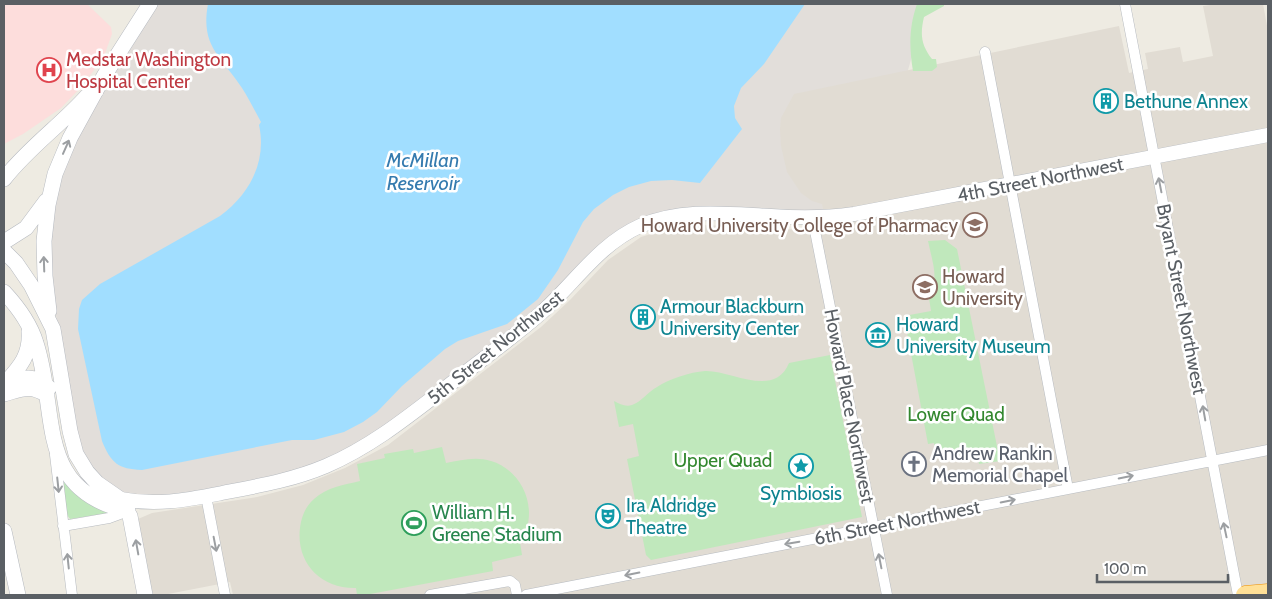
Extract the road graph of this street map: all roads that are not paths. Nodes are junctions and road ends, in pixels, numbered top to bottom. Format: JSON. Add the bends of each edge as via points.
{"nodes":[{"id":1,"x":150,"y":4,"type":"edge"},
{"id":2,"x":1125,"y":4,"type":"edge"},
{"id":3,"x":985,"y":52,"type":"dead end"},
{"id":4,"x":104,"y":76,"type":"junction"},
{"id":5,"x":1268,"y":135,"type":"edge"},
{"id":6,"x":1154,"y":157,"type":"junction"},
{"id":7,"x":16,"y":164,"type":"junction"},
{"id":8,"x":4,"y":173,"type":"edge"},
{"id":9,"x":4,"y":179,"type":"edge"},
{"id":10,"x":1010,"y":184,"type":"junction"},
{"id":11,"x":50,"y":194,"type":"junction"},
{"id":12,"x":811,"y":217,"type":"junction"},
{"id":13,"x":4,"y":242,"type":"edge"},
{"id":14,"x":4,"y":251,"type":"edge"},
{"id":15,"x":4,"y":292,"type":"edge"},
{"id":16,"x":29,"y":325,"type":"junction"},
{"id":17,"x":52,"y":330,"type":"junction"},
{"id":18,"x":4,"y":387,"type":"edge"},
{"id":19,"x":46,"y":389,"type":"junction"},
{"id":20,"x":55,"y":444,"type":"junction"},
{"id":21,"x":1268,"y":450,"type":"edge"},
{"id":22,"x":1213,"y":461,"type":"junction"},
{"id":23,"x":1068,"y":489,"type":"junction"},
{"id":24,"x":206,"y":496,"type":"junction"},
{"id":25,"x":121,"y":501,"type":"junction"},
{"id":26,"x":63,"y":526,"type":"junction"},
{"id":27,"x":874,"y":527,"type":"junction"},
{"id":28,"x":4,"y":531,"type":"edge"},
{"id":29,"x":1268,"y":593,"type":"edge"},
{"id":30,"x":18,"y":595,"type":"edge"},
{"id":31,"x":72,"y":595,"type":"edge"},
{"id":32,"x":145,"y":595,"type":"edge"},
{"id":33,"x":225,"y":595,"type":"edge"},
{"id":34,"x":430,"y":595,"type":"edge"},
{"id":35,"x":517,"y":595,"type":"edge"},
{"id":36,"x":526,"y":595,"type":"edge"},
{"id":37,"x":887,"y":595,"type":"edge"},
{"id":38,"x":1238,"y":595,"type":"edge"},
{"id":39,"x":1245,"y":595,"type":"edge"}],
"edges":[{"from":1,"to":4,"type":"main road"},
{"from":2,"to":6,"type":"street","name":"Bryant Street Northwest"},
{"from":3,"to":10,"type":"street"},
{"from":4,"to":7,"type":"main road","via":[[74,110]]},
{"from":11,"to":4,"type":"main road","one_way":true,"via":[[64,150]]},
{"from":5,"to":6,"type":"street","name":"4th Street Northwest"},
{"from":6,"to":10,"type":"street","name":"4th Street Northwest"},
{"from":22,"to":6,"type":"street","name":"Bryant Street Northwest","one_way":true},
{"from":7,"to":8,"type":"main road"},
{"from":7,"to":9,"type":"main road"},
{"from":10,"to":12,"type":"street","name":"4th Street Northwest","via":[[862,213]]},
{"from":10,"to":23,"type":"street"},
{"from":11,"to":13,"type":"main road","via":[[26,228]]},
{"from":17,"to":11,"type":"main road","one_way":true,"via":[[44,254]]},
{"from":12,"to":24,"type":"street","name":"5th Street Northwest","via":[[696,214],[668,217],[640,226],[602,250],[539,314],[378,439],[303,475]]},
{"from":12,"to":27,"type":"street","name":"Howard Place Northwest"},
{"from":14,"to":17,"type":"main road","via":[[31,284]]},
{"from":15,"to":16,"type":"main road"},
{"from":16,"to":18,"type":"main road","via":[[30,344],[26,356]]},
{"from":16,"to":19,"type":"main road"},
{"from":17,"to":25,"type":"main road","via":[[74,447],[87,472]]},
{"from":18,"to":19,"type":"main road","via":[[30,377]]},
{"from":19,"to":20,"type":"main road"},
{"from":19,"to":25,"type":"main road","via":[[53,396],[63,449],[74,471],[93,490]]},
{"from":20,"to":25,"type":"main road","via":[[64,469],[80,489],[99,501]]},
{"from":20,"to":26,"type":"street","one_way":true},
{"from":21,"to":22,"type":"street","name":"6th Street Northwest"},
{"from":23,"to":22,"type":"street","name":"6th Street Northwest","one_way":true},
{"from":38,"to":22,"type":"street","name":"Bryant Street Northwest","one_way":true},
{"from":27,"to":23,"type":"street","name":"6th Street Northwest","one_way":true},
{"from":24,"to":25,"type":"street","name":"5th Street Northwest","via":[[157,508]]},
{"from":24,"to":33,"type":"street","one_way":true},
{"from":25,"to":26,"type":"street","name":"5th Street Northwest","via":[[109,518]]},
{"from":32,"to":25,"type":"main road","one_way":true,"via":[[132,522]]},
{"from":31,"to":26,"type":"street","one_way":true},
{"from":27,"to":36,"type":"street","name":"6th Street Northwest","one_way":true},
{"from":37,"to":27,"type":"street","name":"Howard Place Northwest","one_way":true},
{"from":28,"to":30,"type":"main road"},
{"from":29,"to":39,"type":"highway"},
{"from":34,"to":35,"type":"street","via":[[510,581],[515,585]]}]}
